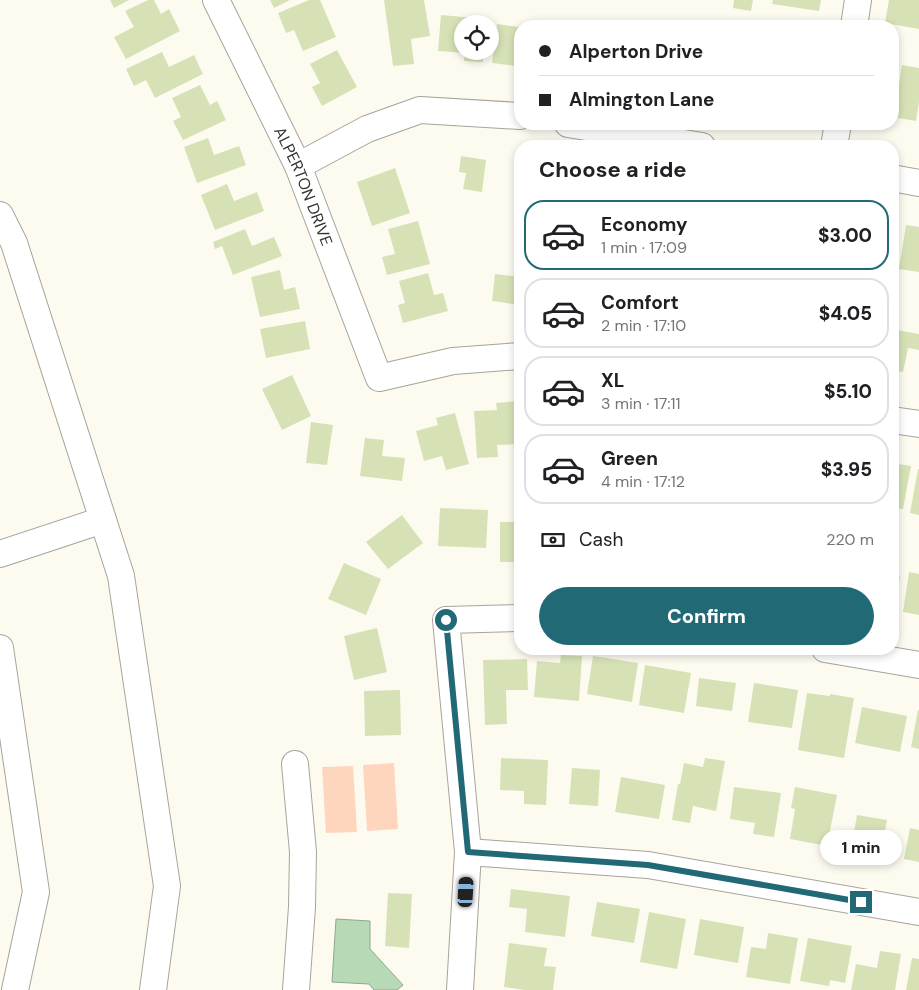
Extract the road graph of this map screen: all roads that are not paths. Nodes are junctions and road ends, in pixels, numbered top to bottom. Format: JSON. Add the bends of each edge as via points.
{"nodes":[{"id":1,"x":216,"y":0,"type":"edge"},
{"id":2,"x":858,"y":0,"type":"edge"},
{"id":3,"x":855,"y":20,"type":"edge"},
{"id":4,"x":514,"y":116,"type":"edge"},
{"id":5,"x":605,"y":130,"type":"edge"},
{"id":6,"x":665,"y":140,"type":"edge"},
{"id":7,"x":298,"y":166,"type":"junction"},
{"id":8,"x":899,"y":179,"type":"edge"},
{"id":9,"x":919,"y":183,"type":"edge"},
{"id":10,"x":0,"y":215,"type":"edge"},
{"id":11,"x":514,"y":356,"type":"edge"},
{"id":12,"x":899,"y":421,"type":"edge"},
{"id":13,"x":919,"y":424,"type":"edge"},
{"id":14,"x":103,"y":520,"type":"junction"},
{"id":15,"x":0,"y":554,"type":"edge"},
{"id":16,"x":514,"y":618,"type":"edge"},
{"id":17,"x":0,"y":648,"type":"edge"},
{"id":18,"x":860,"y":655,"type":"edge"},
{"id":19,"x":919,"y":665,"type":"edge"},
{"id":20,"x":295,"y":764,"type":"dead end"},
{"id":21,"x":468,"y":852,"type":"junction"},
{"id":22,"x":919,"y":912,"type":"edge"},
{"id":23,"x":14,"y":990,"type":"edge"},
{"id":24,"x":153,"y":990,"type":"edge"},
{"id":25,"x":296,"y":990,"type":"edge"},
{"id":26,"x":460,"y":990,"type":"edge"}],
"edges":[{"from":1,"to":7,"type":"street","name":"ALPERTON DRIVE"},
{"from":2,"to":3,"type":"street"},
{"from":4,"to":7,"type":"street","via":[[420,110],[367,129]]},
{"from":5,"to":6,"type":"street"},
{"from":7,"to":11,"type":"street","name":"ALPERTON DRIVE","via":[[379,378],[453,361]]},
{"from":8,"to":9,"type":"street"},
{"from":10,"to":14,"type":"street","via":[[14,243]]},
{"from":12,"to":13,"type":"street"},
{"from":14,"to":15,"type":"street"},
{"from":14,"to":24,"type":"street","via":[[121,576],[167,886]]},
{"from":16,"to":21,"type":"street","via":[[446,620]]},
{"from":17,"to":23,"type":"street","via":[[36,892]]},
{"from":18,"to":19,"type":"street"},
{"from":20,"to":25,"type":"street","via":[[303,852]]},
{"from":21,"to":22,"type":"street","via":[[648,865]]},
{"from":21,"to":26,"type":"street"}]}
